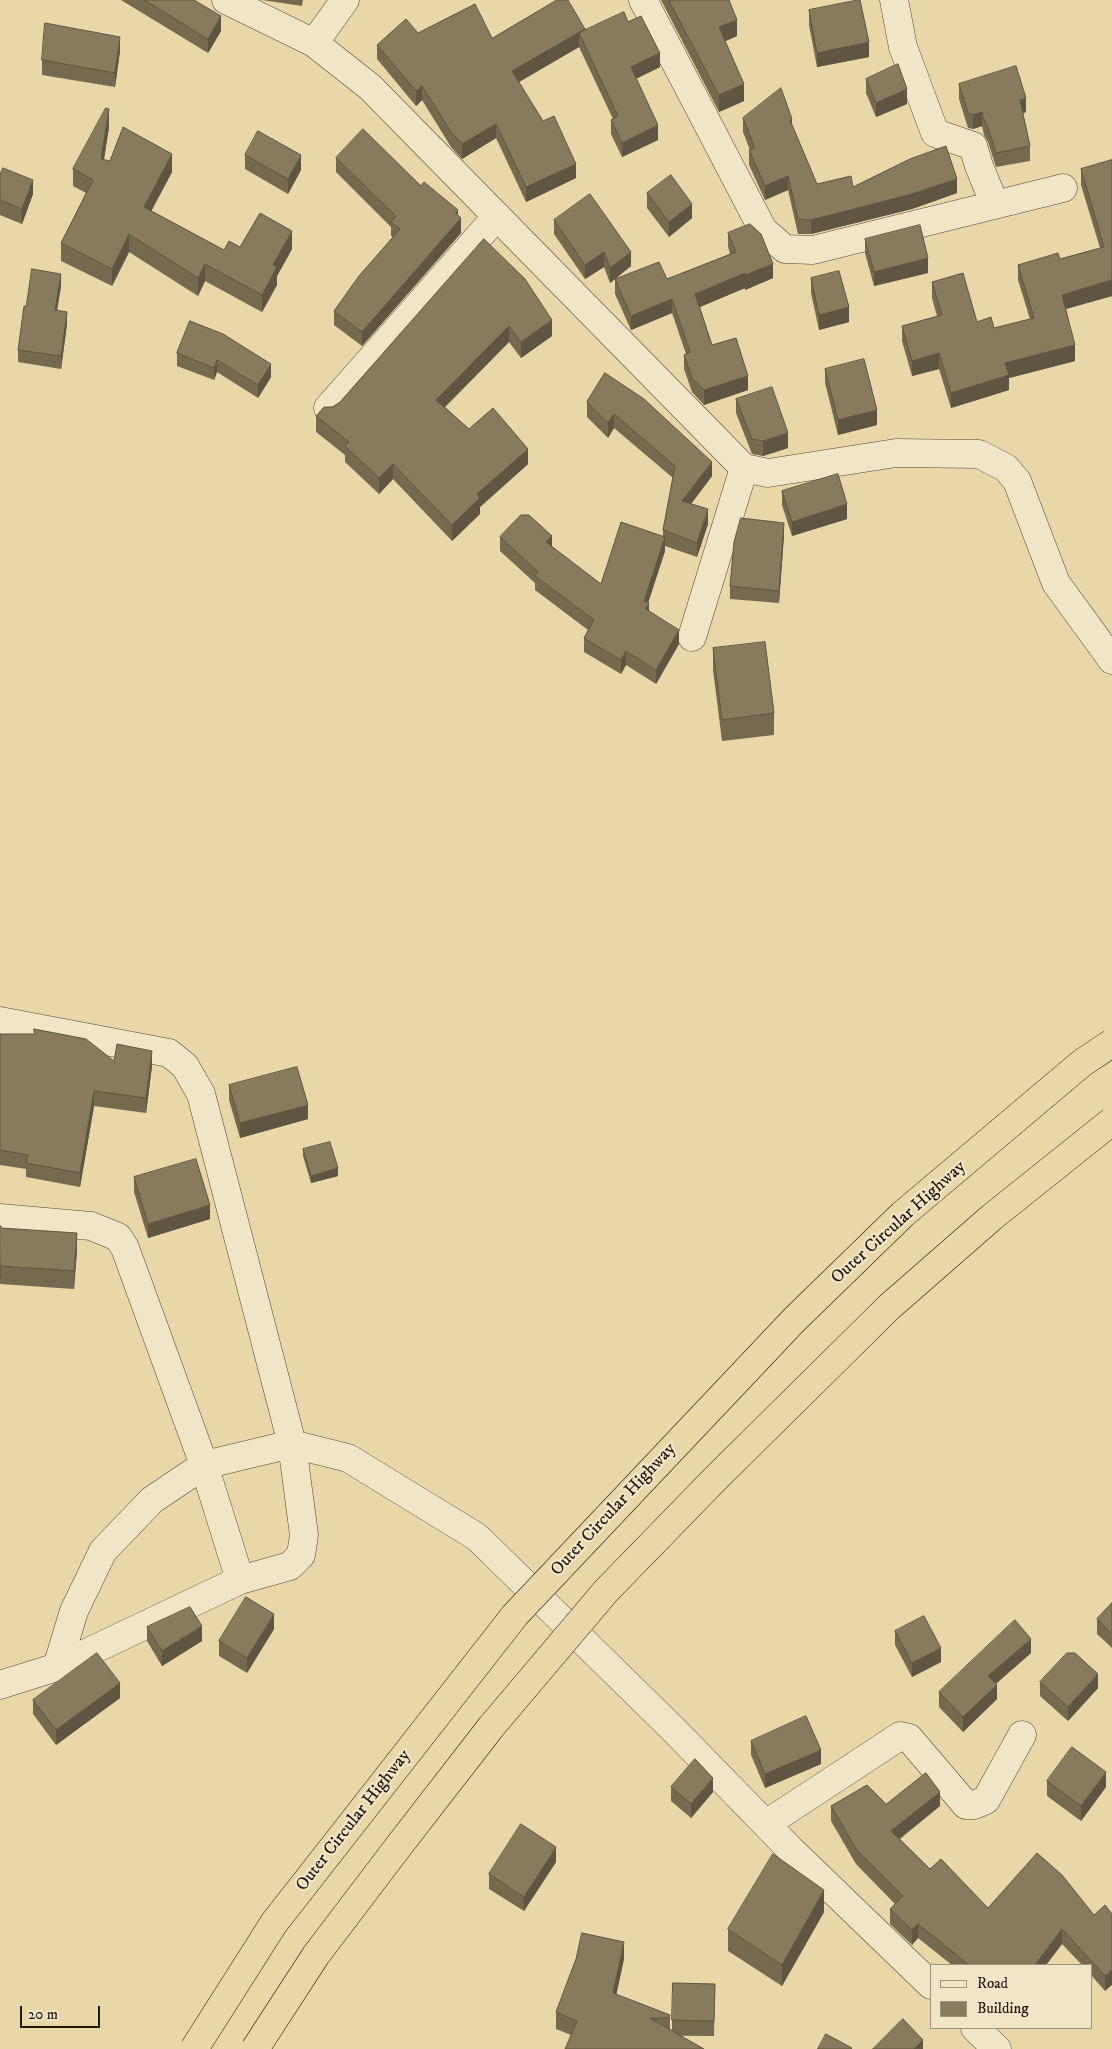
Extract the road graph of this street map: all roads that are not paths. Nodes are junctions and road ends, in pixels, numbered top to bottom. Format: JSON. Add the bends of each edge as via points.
{"nodes":[{"id":1,"x":226,"y":0,"type":"edge"},
{"id":2,"x":345,"y":0,"type":"edge"},
{"id":3,"x":643,"y":0,"type":"edge"},
{"id":4,"x":894,"y":0,"type":"edge"},
{"id":5,"x":314,"y":43,"type":"junction"},
{"id":6,"x":1063,"y":188,"type":"dead end"},
{"id":7,"x":995,"y":205,"type":"junction"},
{"id":8,"x":497,"y":216,"type":"junction"},
{"id":9,"x":328,"y":408,"type":"edge"},
{"id":10,"x":744,"y":468,"type":"junction"},
{"id":11,"x":692,"y":637,"type":"dead end"},
{"id":12,"x":1112,"y":660,"type":"edge"},
{"id":13,"x":0,"y":1021,"type":"edge"},
{"id":14,"x":1112,"y":1043,"type":"edge"},
{"id":15,"x":1112,"y":1120,"type":"edge"},
{"id":16,"x":0,"y":1218,"type":"edge"},
{"id":17,"x":292,"y":1444,"type":"junction"},
{"id":18,"x":204,"y":1465,"type":"junction"},
{"id":19,"x":240,"y":1580,"type":"junction"},
{"id":20,"x":57,"y":1667,"type":"junction"},
{"id":21,"x":0,"y":1686,"type":"edge"},
{"id":22,"x":1022,"y":1735,"type":"dead end"},
{"id":23,"x":766,"y":1824,"type":"junction"},
{"id":24,"x":930,"y":1984,"type":"edge"},
{"id":25,"x":976,"y":2029,"type":"edge"},
{"id":26,"x":194,"y":2049,"type":"edge"},
{"id":27,"x":256,"y":2049,"type":"edge"},
{"id":28,"x":998,"y":2049,"type":"edge"}],
"edges":[{"from":1,"to":5,"type":"street"},
{"from":2,"to":5,"type":"street"},
{"from":3,"to":7,"type":"street","via":[[763,230],[785,249],[813,250]]},
{"from":4,"to":7,"type":"street","via":[[903,47],[935,133],[974,146]]},
{"from":5,"to":8,"type":"street","via":[[370,87]]},
{"from":6,"to":7,"type":"street"},
{"from":8,"to":9,"type":"street"},
{"from":8,"to":10,"type":"street"},
{"from":10,"to":11,"type":"street"},
{"from":10,"to":12,"type":"street","via":[[768,473],[896,453],[979,454],[1006,468],[1017,481],[1056,583]]},
{"from":13,"to":17,"type":"street","via":[[169,1053],[184,1066],[202,1094]]},
{"from":14,"to":26,"type":"highway","name":"Outer Circular Highway","bridge":true,"via":[[1082,1063],[904,1214],[794,1320],[515,1615],[274,1923]]},
{"from":15,"to":27,"type":"highway","bridge":true,"via":[[992,1217],[889,1307],[606,1591],[491,1727],[398,1847],[316,1955]]},
{"from":16,"to":18,"type":"street","via":[[91,1226],[118,1237],[125,1248]]},
{"from":17,"to":18,"type":"street"},
{"from":17,"to":19,"type":"street","via":[[304,1535],[301,1555],[290,1566]]},
{"from":17,"to":23,"type":"street","via":[[348,1458],[477,1537]]},
{"from":18,"to":19,"type":"street"},
{"from":18,"to":20,"type":"street","via":[[152,1500],[103,1551],[74,1611]]},
{"from":19,"to":20,"type":"street"},
{"from":20,"to":21,"type":"street"},
{"from":22,"to":23,"type":"street","via":[[986,1800],[974,1805],[966,1805],[909,1738],[900,1736]]},
{"from":23,"to":24,"type":"street"},
{"from":25,"to":28,"type":"street"}]}
